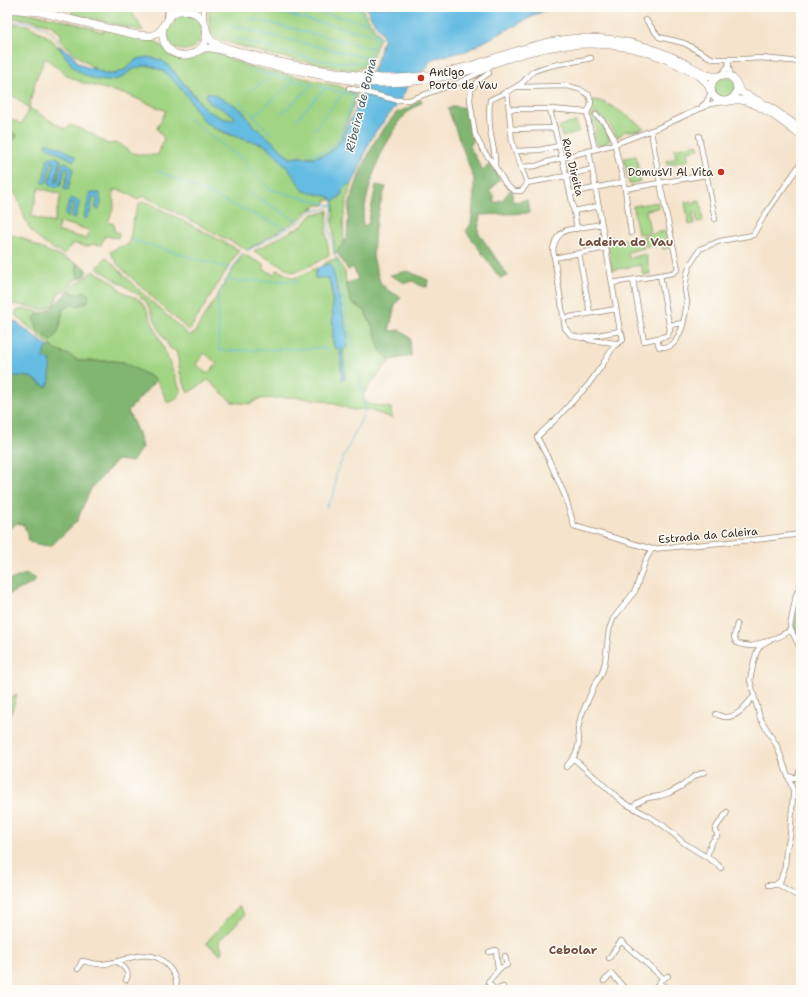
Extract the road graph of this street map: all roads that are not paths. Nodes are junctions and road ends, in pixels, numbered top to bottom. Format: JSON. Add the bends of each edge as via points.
{"nodes":[{"id":1,"x":170,"y":7,"type":"edge"},
{"id":2,"x":180,"y":7,"type":"edge"},
{"id":3,"x":203,"y":7,"type":"edge"},
{"id":4,"x":7,"y":9,"type":"edge"},
{"id":5,"x":191,"y":12,"type":"junction"},
{"id":6,"x":167,"y":20,"type":"junction"},
{"id":7,"x":646,"y":20,"type":"dead end"},
{"id":8,"x":204,"y":21,"type":"junction"},
{"id":9,"x":207,"y":32,"type":"junction"},
{"id":10,"x":133,"y":34,"type":"junction"},
{"id":11,"x":166,"y":45,"type":"junction"},
{"id":12,"x":196,"y":52,"type":"junction"},
{"id":13,"x":517,"y":55,"type":"junction"},
{"id":14,"x":591,"y":58,"type":"dead end"},
{"id":15,"x":728,"y":59,"type":"junction"},
{"id":16,"x":801,"y":62,"type":"edge"},
{"id":17,"x":728,"y":66,"type":"junction"},
{"id":18,"x":489,"y":72,"type":"dead end"},
{"id":19,"x":452,"y":75,"type":"junction"},
{"id":20,"x":719,"y":76,"type":"junction"},
{"id":21,"x":365,"y":79,"type":"junction"},
{"id":22,"x":415,"y":79,"type":"junction"},
{"id":23,"x":735,"y":81,"type":"junction"},
{"id":24,"x":460,"y":82,"type":"junction"},
{"id":25,"x":516,"y":87,"type":"junction"},
{"id":26,"x":349,"y":88,"type":"dead end"},
{"id":27,"x":507,"y":91,"type":"junction"},
{"id":28,"x":710,"y":91,"type":"junction"},
{"id":29,"x":724,"y":102,"type":"junction"},
{"id":30,"x":509,"y":108,"type":"junction"},
{"id":31,"x":550,"y":108,"type":"junction"},
{"id":32,"x":699,"y":109,"type":"junction"},
{"id":33,"x":587,"y":112,"type":"junction"},
{"id":34,"x":596,"y":115,"type":"dead end"},
{"id":35,"x":555,"y":128,"type":"junction"},
{"id":36,"x":510,"y":129,"type":"junction"},
{"id":37,"x":801,"y":129,"type":"edge"},
{"id":38,"x":651,"y":131,"type":"junction"},
{"id":39,"x":699,"y":136,"type":"dead end"},
{"id":40,"x":801,"y":136,"type":"edge"},
{"id":41,"x":615,"y":144,"type":"junction"},
{"id":42,"x":559,"y":146,"type":"junction"},
{"id":43,"x":595,"y":149,"type":"junction"},
{"id":44,"x":515,"y":151,"type":"junction"},
{"id":45,"x":588,"y":151,"type":"junction"},
{"id":46,"x":561,"y":158,"type":"junction"},
{"id":47,"x":801,"y":163,"type":"edge"},
{"id":48,"x":495,"y":166,"type":"junction"},
{"id":49,"x":521,"y":167,"type":"junction"},
{"id":50,"x":592,"y":169,"type":"junction"},
{"id":51,"x":706,"y":175,"type":"junction"},
{"id":52,"x":566,"y":176,"type":"junction"},
{"id":53,"x":623,"y":182,"type":"junction"},
{"id":54,"x":527,"y":183,"type":"junction"},
{"id":55,"x":660,"y":184,"type":"junction"},
{"id":56,"x":596,"y":188,"type":"junction"},
{"id":57,"x":624,"y":189,"type":"junction"},
{"id":58,"x":571,"y":194,"type":"junction"},
{"id":59,"x":599,"y":206,"type":"junction"},
{"id":60,"x":574,"y":211,"type":"junction"},
{"id":61,"x":715,"y":219,"type":"dead end"},
{"id":62,"x":602,"y":224,"type":"junction"},
{"id":63,"x":577,"y":229,"type":"junction"},
{"id":64,"x":632,"y":234,"type":"dead end"},
{"id":65,"x":606,"y":248,"type":"junction"},
{"id":66,"x":579,"y":254,"type":"junction"},
{"id":67,"x":554,"y":258,"type":"junction"},
{"id":68,"x":660,"y":275,"type":"junction"},
{"id":69,"x":633,"y":280,"type":"junction"},
{"id":70,"x":612,"y":283,"type":"junction"},
{"id":71,"x":616,"y":309,"type":"junction"},
{"id":72,"x":590,"y":313,"type":"junction"},
{"id":73,"x":564,"y":318,"type":"junction"},
{"id":74,"x":683,"y":323,"type":"junction"},
{"id":75,"x":669,"y":325,"type":"junction"},
{"id":76,"x":620,"y":331,"type":"junction"},
{"id":77,"x":586,"y":338,"type":"junction"},
{"id":78,"x":657,"y":339,"type":"junction"},
{"id":79,"x":616,"y":344,"type":"junction"},
{"id":80,"x":801,"y":534,"type":"edge"},
{"id":81,"x":652,"y":549,"type":"junction"},
{"id":82,"x":801,"y":584,"type":"edge"},
{"id":83,"x":737,"y":624,"type":"dead end"},
{"id":84,"x":791,"y":630,"type":"junction"},
{"id":85,"x":768,"y":640,"type":"junction"},
{"id":86,"x":801,"y":650,"type":"edge"},
{"id":87,"x":754,"y":696,"type":"junction"},
{"id":88,"x":716,"y":714,"type":"dead end"},
{"id":89,"x":573,"y":758,"type":"junction"},
{"id":90,"x":566,"y":767,"type":"dead end"},
{"id":91,"x":801,"y":768,"type":"edge"},
{"id":92,"x":704,"y":772,"type":"dead end"},
{"id":93,"x":788,"y":776,"type":"junction"},
{"id":94,"x":633,"y":807,"type":"junction"},
{"id":95,"x":727,"y":812,"type":"dead end"},
{"id":96,"x":707,"y":857,"type":"junction"},
{"id":97,"x":721,"y":868,"type":"dead end"},
{"id":98,"x":780,"y":881,"type":"junction"},
{"id":99,"x":768,"y":885,"type":"dead end"},
{"id":100,"x":801,"y":898,"type":"edge"},
{"id":101,"x":489,"y":952,"type":"dead end"},
{"id":102,"x":504,"y":956,"type":"dead end"},
{"id":103,"x":609,"y":958,"type":"dead end"},
{"id":104,"x":117,"y":962,"type":"junction"},
{"id":105,"x":78,"y":969,"type":"dead end"},
{"id":106,"x":498,"y":970,"type":"junction"},
{"id":107,"x":126,"y":980,"type":"dead end"},
{"id":108,"x":604,"y":981,"type":"dead end"},
{"id":109,"x":658,"y":984,"type":"junction"},
{"id":110,"x":504,"y":988,"type":"dead end"},
{"id":111,"x":177,"y":990,"type":"edge"},
{"id":112,"x":495,"y":990,"type":"edge"},
{"id":113,"x":626,"y":990,"type":"edge"},
{"id":114,"x":654,"y":990,"type":"edge"},
{"id":115,"x":671,"y":990,"type":"edge"}],
"edges":[{"from":1,"to":6,"type":"highway"},
{"from":2,"to":5,"type":"highway"},
{"from":3,"to":5,"type":"street"},
{"from":3,"to":8,"type":"street"},
{"from":4,"to":10,"type":"main road","via":[[51,14]]},
{"from":5,"to":6,"type":"main road","via":[[181,11]]},
{"from":5,"to":8,"type":"main road"},
{"from":6,"to":10,"type":"main road","via":[[161,30],[154,35]]},
{"from":6,"to":11,"type":"main road","via":[[162,35]]},
{"from":7,"to":15,"type":"street","via":[[659,37],[684,43],[713,59]]},
{"from":8,"to":9,"type":"main road"},
{"from":9,"to":12,"type":"main road","via":[[205,42]]},
{"from":9,"to":21,"type":"main road","via":[[214,42],[245,53]]},
{"from":10,"to":11,"type":"main road","via":[[160,40]]},
{"from":11,"to":12,"type":"main road","via":[[181,55]]},
{"from":12,"to":21,"type":"main road","via":[[204,48],[215,48],[243,58],[320,76]]},
{"from":13,"to":19,"type":"main road"},
{"from":13,"to":24,"type":"street"},
{"from":13,"to":28,"type":"main road","via":[[563,45],[618,46],[639,50],[676,64],[702,78]]},
{"from":14,"to":25,"type":"street","via":[[544,67],[532,72]]},
{"from":15,"to":16,"type":"street","via":[[761,58]]},
{"from":15,"to":17,"type":"street"},
{"from":17,"to":20,"type":"street"},
{"from":17,"to":23,"type":"street"},
{"from":18,"to":48,"type":"street","via":[[471,90],[470,100],[475,134]]},
{"from":19,"to":22,"type":"main road"},
{"from":19,"to":24,"type":"street","via":[[459,77]]},
{"from":20,"to":22,"type":"main road","via":[[707,75],[673,57],[641,46],[587,38],[532,46]]},
{"from":20,"to":23,"type":"main road","via":[[726,75]]},
{"from":20,"to":28,"type":"main road","via":[[712,82]]},
{"from":21,"to":22,"type":"main road"},
{"from":23,"to":29,"type":"main road","via":[[735,95]]},
{"from":23,"to":37,"type":"main road","via":[[743,94],[770,107]]},
{"from":24,"to":26,"type":"street","via":[[409,100],[396,100]]},
{"from":25,"to":27,"type":"street"},
{"from":25,"to":33,"type":"street","via":[[568,86],[579,89],[589,96],[591,102]]},
{"from":27,"to":30,"type":"street"},
{"from":27,"to":48,"type":"street","via":[[490,100],[488,113]]},
{"from":28,"to":29,"type":"main road","via":[[715,99]]},
{"from":28,"to":32,"type":"street","via":[[706,102]]},
{"from":29,"to":32,"type":"street"},
{"from":29,"to":40,"type":"main road","via":[[736,99],[755,105]]},
{"from":30,"to":31,"type":"street"},
{"from":30,"to":36,"type":"street"},
{"from":31,"to":33,"type":"street"},
{"from":31,"to":35,"type":"street","name":"Rua Direita"},
{"from":32,"to":38,"type":"street"},
{"from":33,"to":43,"type":"street"},
{"from":34,"to":41,"type":"street","via":[[611,131]]},
{"from":35,"to":36,"type":"street"},
{"from":35,"to":42,"type":"street","name":"Rua Direita"},
{"from":36,"to":44,"type":"street"},
{"from":38,"to":41,"type":"street"},
{"from":38,"to":55,"type":"street"},
{"from":39,"to":51,"type":"street"},
{"from":41,"to":43,"type":"street"},
{"from":41,"to":53,"type":"street"},
{"from":42,"to":44,"type":"street"},
{"from":42,"to":46,"type":"street","name":"Rua Direita"},
{"from":43,"to":45,"type":"street"},
{"from":44,"to":49,"type":"street"},
{"from":45,"to":46,"type":"street"},
{"from":45,"to":50,"type":"street"},
{"from":46,"to":49,"type":"street","via":[[536,166]]},
{"from":46,"to":52,"type":"street","name":"Rua Direita"},
{"from":47,"to":74,"type":"street","via":[[753,235],[720,241],[700,248],[687,274],[687,302]]},
{"from":48,"to":54,"type":"street","via":[[511,189],[521,191]]},
{"from":49,"to":54,"type":"street"},
{"from":50,"to":52,"type":"street"},
{"from":50,"to":56,"type":"street"},
{"from":51,"to":55,"type":"street"},
{"from":51,"to":61,"type":"street"},
{"from":52,"to":54,"type":"street"},
{"from":52,"to":58,"type":"street","name":"Rua Direita"},
{"from":53,"to":56,"type":"street"},
{"from":53,"to":57,"type":"street"},
{"from":55,"to":57,"type":"street"},
{"from":55,"to":68,"type":"street","via":[[678,269],[673,273]]},
{"from":56,"to":58,"type":"street"},
{"from":56,"to":59,"type":"street"},
{"from":57,"to":64,"type":"street"},
{"from":58,"to":60,"type":"street","name":"Rua Direita"},
{"from":59,"to":60,"type":"street"},
{"from":59,"to":62,"type":"street"},
{"from":60,"to":63,"type":"street","name":"Rua Direita"},
{"from":62,"to":63,"type":"street"},
{"from":62,"to":65,"type":"street"},
{"from":63,"to":67,"type":"street","via":[[562,232],[555,240]]},
{"from":65,"to":66,"type":"street"},
{"from":65,"to":70,"type":"street"},
{"from":66,"to":67,"type":"street"},
{"from":66,"to":72,"type":"street"},
{"from":67,"to":73,"type":"street"},
{"from":68,"to":69,"type":"street"},
{"from":68,"to":75,"type":"street"},
{"from":69,"to":70,"type":"street"},
{"from":69,"to":78,"type":"street","via":[[644,341]]},
{"from":70,"to":71,"type":"street"},
{"from":71,"to":72,"type":"street"},
{"from":71,"to":76,"type":"street"},
{"from":72,"to":73,"type":"street"},
{"from":73,"to":77,"type":"street","via":[[565,328],[571,335]]},
{"from":74,"to":75,"type":"street"},
{"from":74,"to":78,"type":"street","via":[[673,344],[659,347]]},
{"from":75,"to":78,"type":"street","via":[[667,336]]},
{"from":76,"to":77,"type":"street"},
{"from":76,"to":79,"type":"street","via":[[623,340]]},
{"from":77,"to":79,"type":"street"},
{"from":79,"to":81,"type":"street","via":[[588,385],[537,437],[565,496],[574,526]]},
{"from":80,"to":81,"type":"street","name":"Estrada da Caleira"},
{"from":81,"to":89,"type":"street","name":"Estrada da Caleira","via":[[635,591],[613,620],[609,630],[602,673],[581,716],[579,742]]},
{"from":82,"to":84,"type":"street","via":[[796,595]]},
{"from":83,"to":85,"type":"street","via":[[734,637],[737,643],[752,646]]},
{"from":84,"to":85,"type":"street"},
{"from":84,"to":86,"type":"street"},
{"from":85,"to":87,"type":"street","via":[[761,645],[754,661],[750,680]]},
{"from":87,"to":88,"type":"street","via":[[733,716]]},
{"from":87,"to":93,"type":"street","via":[[760,718],[777,746]]},
{"from":89,"to":90,"type":"street"},
{"from":89,"to":94,"type":"street","via":[[624,803]]},
{"from":91,"to":93,"type":"street","via":[[796,778]]},
{"from":92,"to":94,"type":"street","via":[[668,793],[637,802]]},
{"from":93,"to":98,"type":"street","via":[[793,790],[790,836]]},
{"from":94,"to":96,"type":"street"},
{"from":95,"to":96,"type":"street","via":[[717,824],[717,836],[710,846]]},
{"from":96,"to":97,"type":"street"},
{"from":98,"to":99,"type":"street","via":[[775,885]]},
{"from":98,"to":100,"type":"street","via":[[779,885]]},
{"from":101,"to":106,"type":"street","via":[[496,950]]},
{"from":102,"to":106,"type":"street","via":[[507,964]]},
{"from":103,"to":109,"type":"street","via":[[621,941],[666,977]]},
{"from":104,"to":105,"type":"street","via":[[102,965],[82,961]]},
{"from":104,"to":107,"type":"street","via":[[127,970]]},
{"from":104,"to":111,"type":"street","via":[[149,955],[160,959],[175,977]]},
{"from":106,"to":112,"type":"street","via":[[488,982]]},
{"from":108,"to":113,"type":"street","via":[[612,974]]},
{"from":109,"to":114,"type":"street"},
{"from":109,"to":115,"type":"street"},
{"from":110,"to":112,"type":"street"}]}
